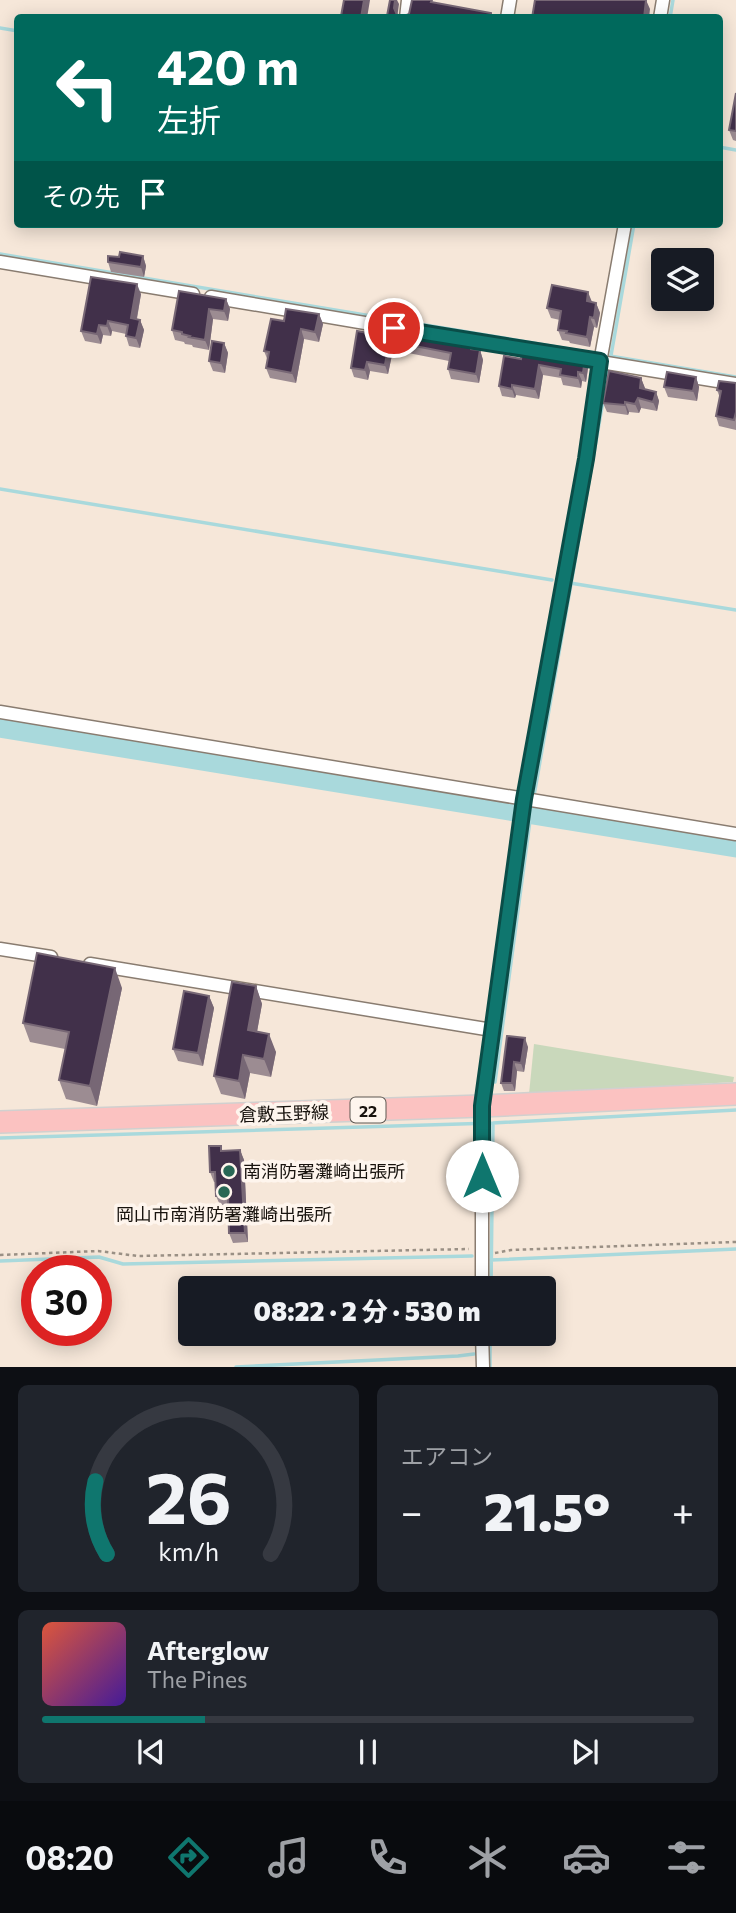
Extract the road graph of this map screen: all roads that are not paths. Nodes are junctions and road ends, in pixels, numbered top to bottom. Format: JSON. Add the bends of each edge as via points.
{"nodes":[{"id":1,"x":624,"y":228,"type":"edge"},
{"id":2,"x":0,"y":262,"type":"edge"},
{"id":3,"x":605,"y":359,"type":"junction"},
{"id":4,"x":736,"y":384,"type":"edge"},
{"id":5,"x":0,"y":712,"type":"edge"},
{"id":6,"x":528,"y":801,"type":"junction"},
{"id":7,"x":736,"y":834,"type":"edge"},
{"id":8,"x":0,"y":949,"type":"edge"},
{"id":9,"x":68,"y":960,"type":"edge"},
{"id":10,"x":81,"y":962,"type":"edge"},
{"id":11,"x":492,"y":1030,"type":"junction"},
{"id":12,"x":736,"y":1094,"type":"edge"},
{"id":13,"x":482,"y":1118,"type":"junction"},
{"id":14,"x":0,"y":1122,"type":"edge"},
{"id":15,"x":484,"y":1276,"type":"edge"},
{"id":16,"x":482,"y":1346,"type":"edge"},
{"id":17,"x":482,"y":1367,"type":"edge"}],
"edges":[{"from":1,"to":3,"type":"street"},
{"from":2,"to":3,"type":"street"},
{"from":3,"to":4,"type":"street"},
{"from":3,"to":6,"type":"street"},
{"from":5,"to":6,"type":"street"},
{"from":6,"to":7,"type":"street"},
{"from":6,"to":11,"type":"street","via":[[521,821]]},
{"from":8,"to":9,"type":"street"},
{"from":10,"to":11,"type":"street"},
{"from":11,"to":13,"type":"street"},
{"from":12,"to":13,"type":"main road","name":"倉敷玉野線","number":"22"},
{"from":13,"to":14,"type":"main road","name":"倉敷玉野線","number":"22"},
{"from":13,"to":15,"type":"street","via":[[489,1251]]},
{"from":16,"to":17,"type":"street"}]}
